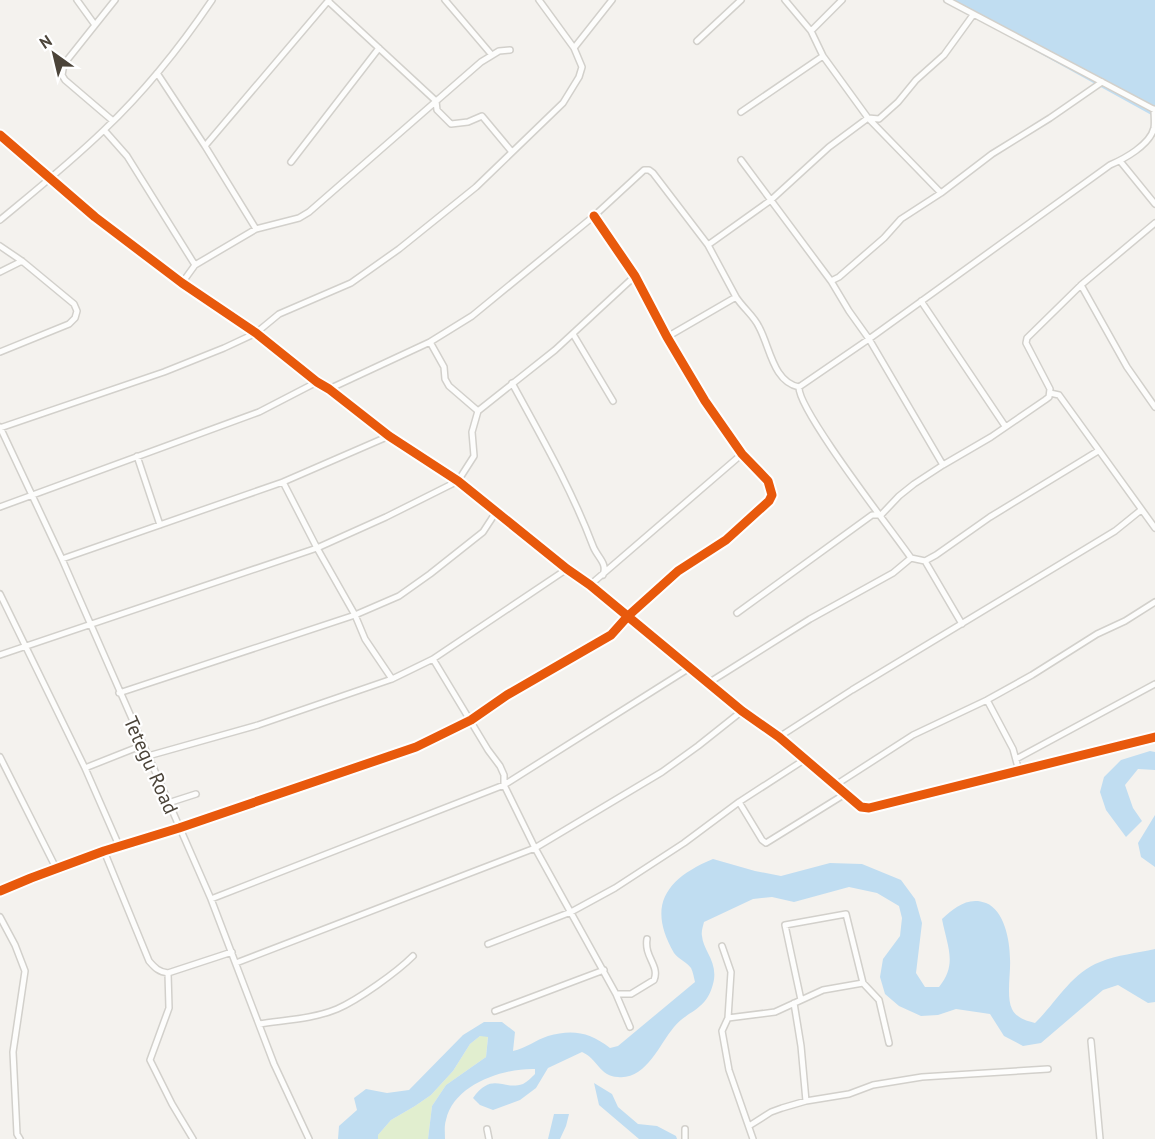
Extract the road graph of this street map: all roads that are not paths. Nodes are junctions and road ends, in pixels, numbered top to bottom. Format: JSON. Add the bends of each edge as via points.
{"nodes":[{"id":1,"x":77,"y":0,"type":"edge"},
{"id":2,"x":115,"y":0,"type":"edge"},
{"id":3,"x":212,"y":0,"type":"edge"},
{"id":4,"x":445,"y":0,"type":"edge"},
{"id":5,"x":540,"y":0,"type":"edge"},
{"id":6,"x":612,"y":0,"type":"edge"},
{"id":7,"x":741,"y":0,"type":"edge"},
{"id":8,"x":785,"y":0,"type":"edge"},
{"id":9,"x":842,"y":0,"type":"edge"},
{"id":10,"x":947,"y":0,"type":"edge"},
{"id":11,"x":329,"y":1,"type":"edge"},
{"id":12,"x":973,"y":15,"type":"junction"},
{"id":13,"x":95,"y":25,"type":"junction"},
{"id":14,"x":812,"y":31,"type":"junction"},
{"id":15,"x":697,"y":41,"type":"dead end"},
{"id":16,"x":379,"y":48,"type":"junction"},
{"id":17,"x":574,"y":48,"type":"junction"},
{"id":18,"x":510,"y":50,"type":"dead end"},
{"id":19,"x":491,"y":54,"type":"junction"},
{"id":20,"x":823,"y":56,"type":"junction"},
{"id":21,"x":156,"y":74,"type":"junction"},
{"id":22,"x":1102,"y":81,"type":"junction"},
{"id":23,"x":436,"y":101,"type":"junction"},
{"id":24,"x":1154,"y":110,"type":"edge"},
{"id":25,"x":741,"y":112,"type":"dead end"},
{"id":26,"x":868,"y":118,"type":"junction"},
{"id":27,"x":113,"y":121,"type":"junction"},
{"id":28,"x":104,"y":130,"type":"junction"},
{"id":29,"x":0,"y":135,"type":"edge"},
{"id":30,"x":205,"y":146,"type":"junction"},
{"id":31,"x":512,"y":152,"type":"junction"},
{"id":32,"x":741,"y":160,"type":"dead end"},
{"id":33,"x":1120,"y":161,"type":"junction"},
{"id":34,"x":291,"y":162,"type":"dead end"},
{"id":35,"x":50,"y":179,"type":"junction"},
{"id":36,"x":941,"y":193,"type":"junction"},
{"id":37,"x":771,"y":200,"type":"junction"},
{"id":38,"x":1155,"y":204,"type":"edge"},
{"id":39,"x":594,"y":216,"type":"junction"},
{"id":40,"x":0,"y":220,"type":"edge"},
{"id":41,"x":1155,"y":223,"type":"edge"},
{"id":42,"x":256,"y":230,"type":"junction"},
{"id":43,"x":708,"y":245,"type":"junction"},
{"id":44,"x":0,"y":246,"type":"edge"},
{"id":45,"x":22,"y":261,"type":"junction"},
{"id":46,"x":195,"y":265,"type":"junction"},
{"id":47,"x":0,"y":272,"type":"edge"},
{"id":48,"x":635,"y":276,"type":"junction"},
{"id":49,"x":831,"y":280,"type":"junction"},
{"id":50,"x":182,"y":283,"type":"junction"},
{"id":51,"x":1081,"y":285,"type":"junction"},
{"id":52,"x":736,"y":297,"type":"junction"},
{"id":53,"x":921,"y":301,"type":"junction"},
{"id":54,"x":256,"y":333,"type":"junction"},
{"id":55,"x":573,"y":334,"type":"junction"},
{"id":56,"x":667,"y":337,"type":"junction"},
{"id":57,"x":869,"y":339,"type":"junction"},
{"id":58,"x":430,"y":342,"type":"junction"},
{"id":59,"x":0,"y":352,"type":"edge"},
{"id":60,"x":317,"y":382,"type":"junction"},
{"id":61,"x":512,"y":383,"type":"junction"},
{"id":62,"x":799,"y":387,"type":"junction"},
{"id":63,"x":329,"y":389,"type":"junction"},
{"id":64,"x":1050,"y":393,"type":"junction"},
{"id":65,"x":613,"y":401,"type":"dead end"},
{"id":66,"x":1154,"y":405,"type":"edge"},
{"id":67,"x":478,"y":411,"type":"junction"},
{"id":68,"x":1005,"y":426,"type":"junction"},
{"id":69,"x":0,"y":428,"type":"edge"},
{"id":70,"x":389,"y":436,"type":"junction"},
{"id":71,"x":1098,"y":451,"type":"junction"},
{"id":72,"x":742,"y":454,"type":"junction"},
{"id":73,"x":137,"y":456,"type":"junction"},
{"id":74,"x":943,"y":465,"type":"junction"},
{"id":75,"x":458,"y":481,"type":"junction"},
{"id":76,"x":284,"y":482,"type":"junction"},
{"id":77,"x":32,"y":494,"type":"junction"},
{"id":78,"x":0,"y":507,"type":"edge"},
{"id":79,"x":1141,"y":510,"type":"junction"},
{"id":80,"x":496,"y":512,"type":"junction"},
{"id":81,"x":880,"y":515,"type":"junction"},
{"id":82,"x":159,"y":525,"type":"junction"},
{"id":83,"x":1155,"y":528,"type":"edge"},
{"id":84,"x":318,"y":548,"type":"junction"},
{"id":85,"x":912,"y":558,"type":"junction"},
{"id":86,"x":62,"y":559,"type":"junction"},
{"id":87,"x":925,"y":561,"type":"junction"},
{"id":88,"x":567,"y":569,"type":"junction"},
{"id":89,"x":603,"y":575,"type":"junction"},
{"id":90,"x":591,"y":585,"type":"junction"},
{"id":91,"x":0,"y":594,"type":"edge"},
{"id":92,"x":1155,"y":602,"type":"edge"},
{"id":93,"x":737,"y":613,"type":"dead end"},
{"id":94,"x":356,"y":615,"type":"junction"},
{"id":95,"x":628,"y":616,"type":"junction"},
{"id":96,"x":89,"y":624,"type":"junction"},
{"id":97,"x":962,"y":624,"type":"junction"},
{"id":98,"x":27,"y":647,"type":"junction"},
{"id":99,"x":0,"y":655,"type":"edge"},
{"id":100,"x":433,"y":659,"type":"junction"},
{"id":101,"x":691,"y":667,"type":"junction"},
{"id":102,"x":392,"y":679,"type":"junction"},
{"id":103,"x":710,"y":682,"type":"junction"},
{"id":104,"x":1155,"y":684,"type":"edge"},
{"id":105,"x":119,"y":693,"type":"junction"},
{"id":106,"x":987,"y":700,"type":"junction"},
{"id":107,"x":742,"y":711,"type":"junction"},
{"id":108,"x":471,"y":720,"type":"junction"},
{"id":109,"x":779,"y":737,"type":"junction"},
{"id":110,"x":1155,"y":737,"type":"edge"},
{"id":111,"x":143,"y":745,"type":"junction"},
{"id":112,"x":148,"y":756,"type":"junction"},
{"id":113,"x":0,"y":757,"type":"edge"},
{"id":114,"x":1016,"y":759,"type":"junction"},
{"id":115,"x":804,"y":760,"type":"junction"},
{"id":116,"x":85,"y":768,"type":"junction"},
{"id":117,"x":1020,"y":771,"type":"junction"},
{"id":118,"x":504,"y":785,"type":"junction"},
{"id":119,"x":834,"y":786,"type":"junction"},
{"id":120,"x":196,"y":794,"type":"dead end"},
{"id":121,"x":845,"y":794,"type":"junction"},
{"id":122,"x":168,"y":802,"type":"junction"},
{"id":123,"x":739,"y":802,"type":"junction"},
{"id":124,"x":179,"y":828,"type":"junction"},
{"id":125,"x":120,"y":848,"type":"junction"},
{"id":126,"x":535,"y":848,"type":"junction"},
{"id":127,"x":104,"y":851,"type":"junction"},
{"id":128,"x":56,"y":868,"type":"junction"},
{"id":129,"x":0,"y":891,"type":"edge"},
{"id":130,"x":211,"y":899,"type":"junction"},
{"id":131,"x":571,"y":912,"type":"junction"},
{"id":132,"x":0,"y":917,"type":"edge"},
{"id":133,"x":647,"y":939,"type":"dead end"},
{"id":134,"x":488,"y":944,"type":"dead end"},
{"id":135,"x":722,"y":946,"type":"dead end"},
{"id":136,"x":232,"y":952,"type":"junction"},
{"id":137,"x":413,"y":956,"type":"dead end"},
{"id":138,"x":236,"y":963,"type":"junction"},
{"id":139,"x":604,"y":970,"type":"junction"},
{"id":140,"x":168,"y":973,"type":"junction"},
{"id":141,"x":862,"y":983,"type":"junction"},
{"id":142,"x":616,"y":994,"type":"junction"},
{"id":143,"x":801,"y":1000,"type":"junction"},
{"id":144,"x":794,"y":1004,"type":"junction"},
{"id":145,"x":495,"y":1011,"type":"dead end"},
{"id":146,"x":728,"y":1018,"type":"junction"},
{"id":147,"x":259,"y":1024,"type":"junction"},
{"id":148,"x":630,"y":1027,"type":"dead end"},
{"id":149,"x":1091,"y":1041,"type":"dead end"},
{"id":150,"x":888,"y":1043,"type":"dead end"},
{"id":151,"x":1048,"y":1069,"type":"dead end"},
{"id":152,"x":806,"y":1101,"type":"junction"},
{"id":153,"x":748,"y":1126,"type":"junction"},
{"id":154,"x":487,"y":1129,"type":"dead end"},
{"id":155,"x":685,"y":1129,"type":"dead end"},
{"id":156,"x":20,"y":1139,"type":"edge"},
{"id":157,"x":193,"y":1139,"type":"edge"},
{"id":158,"x":309,"y":1139,"type":"edge"},
{"id":159,"x":489,"y":1139,"type":"edge"},
{"id":160,"x":685,"y":1139,"type":"edge"},
{"id":161,"x":753,"y":1139,"type":"edge"},
{"id":162,"x":1100,"y":1139,"type":"edge"}],
"edges":[{"from":1,"to":13,"type":"street"},
{"from":2,"to":13,"type":"street"},
{"from":3,"to":21,"type":"street"},
{"from":4,"to":19,"type":"street"},
{"from":5,"to":17,"type":"street"},
{"from":6,"to":17,"type":"street"},
{"from":7,"to":15,"type":"street"},
{"from":8,"to":14,"type":"street"},
{"from":9,"to":14,"type":"street"},
{"from":10,"to":12,"type":"street"},
{"from":11,"to":16,"type":"street"},
{"from":11,"to":30,"type":"street"},
{"from":12,"to":22,"type":"street"},
{"from":12,"to":26,"type":"street","via":[[944,55],[888,111],[879,119]]},
{"from":13,"to":27,"type":"street","via":[[64,64],[62,75]]},
{"from":14,"to":20,"type":"street"},
{"from":16,"to":23,"type":"street"},
{"from":16,"to":34,"type":"street"},
{"from":17,"to":31,"type":"street","via":[[582,67],[579,77],[563,103]]},
{"from":18,"to":19,"type":"street"},
{"from":19,"to":23,"type":"street"},
{"from":20,"to":25,"type":"street"},
{"from":20,"to":26,"type":"street"},
{"from":21,"to":27,"type":"street"},
{"from":21,"to":30,"type":"street"},
{"from":22,"to":24,"type":"street"},
{"from":22,"to":36,"type":"street"},
{"from":23,"to":31,"type":"street","via":[[437,110],[451,124],[482,116]]},
{"from":23,"to":42,"type":"street","via":[[309,212]]},
{"from":24,"to":33,"type":"street","via":[[1154,129],[1147,140]]},
{"from":26,"to":36,"type":"street"},
{"from":26,"to":37,"type":"street","via":[[829,147]]},
{"from":27,"to":28,"type":"street"},
{"from":28,"to":35,"type":"street"},
{"from":28,"to":46,"type":"street","via":[[127,156]]},
{"from":29,"to":35,"type":"street"},
{"from":30,"to":42,"type":"street"},
{"from":31,"to":54,"type":"street","via":[[476,187],[351,283],[279,314]]},
{"from":32,"to":37,"type":"street"},
{"from":33,"to":38,"type":"street"},
{"from":33,"to":53,"type":"street"},
{"from":35,"to":40,"type":"street"},
{"from":35,"to":50,"type":"street"},
{"from":36,"to":49,"type":"street","via":[[901,219],[884,238]]},
{"from":37,"to":43,"type":"street"},
{"from":37,"to":49,"type":"street"},
{"from":39,"to":43,"type":"street","via":[[640,173],[649,170]]},
{"from":39,"to":48,"type":"street"},
{"from":39,"to":58,"type":"street","via":[[494,300]]},
{"from":41,"to":51,"type":"street"},
{"from":42,"to":46,"type":"street"},
{"from":43,"to":52,"type":"street"},
{"from":44,"to":45,"type":"street"},
{"from":45,"to":47,"type":"street"},
{"from":45,"to":59,"type":"street","via":[[74,304],[77,311],[69,324]]},
{"from":46,"to":50,"type":"street"},
{"from":48,"to":55,"type":"street"},
{"from":48,"to":56,"type":"street"},
{"from":49,"to":57,"type":"street"},
{"from":50,"to":54,"type":"street"},
{"from":51,"to":64,"type":"street","via":[[1027,338]]},
{"from":51,"to":66,"type":"street","via":[[1127,367]]},
{"from":52,"to":56,"type":"street"},
{"from":52,"to":62,"type":"street","via":[[758,324],[779,374],[790,385]]},
{"from":53,"to":57,"type":"street"},
{"from":53,"to":68,"type":"street"},
{"from":54,"to":60,"type":"street"},
{"from":54,"to":69,"type":"street","via":[[164,372]]},
{"from":55,"to":61,"type":"street"},
{"from":55,"to":65,"type":"street"},
{"from":56,"to":72,"type":"street"},
{"from":57,"to":62,"type":"street"},
{"from":57,"to":74,"type":"street"},
{"from":58,"to":63,"type":"street"},
{"from":58,"to":67,"type":"street","via":[[449,386]]},
{"from":60,"to":63,"type":"street"},
{"from":60,"to":73,"type":"street","via":[[259,412]]},
{"from":61,"to":67,"type":"street"},
{"from":61,"to":89,"type":"street","via":[[573,495],[603,562]]},
{"from":62,"to":81,"type":"street","via":[[802,401]]},
{"from":63,"to":70,"type":"street"},
{"from":64,"to":68,"type":"street"},
{"from":64,"to":71,"type":"street","via":[[1059,395]]},
{"from":67,"to":75,"type":"street","via":[[472,432],[474,456]]},
{"from":68,"to":74,"type":"street"},
{"from":69,"to":77,"type":"street","name":"Tetegu Road"},
{"from":70,"to":75,"type":"street"},
{"from":70,"to":76,"type":"street"},
{"from":71,"to":79,"type":"street"},
{"from":71,"to":87,"type":"street"},
{"from":72,"to":89,"type":"street"},
{"from":72,"to":95,"type":"street","via":[[768,481],[772,495],[769,501],[726,540],[678,571]]},
{"from":73,"to":77,"type":"street"},
{"from":73,"to":82,"type":"street"},
{"from":74,"to":81,"type":"street","via":[[899,496]]},
{"from":75,"to":80,"type":"street"},
{"from":75,"to":84,"type":"street"},
{"from":76,"to":82,"type":"street"},
{"from":76,"to":84,"type":"street"},
{"from":77,"to":78,"type":"street"},
{"from":77,"to":86,"type":"street","name":"Tetegu Road"},
{"from":79,"to":83,"type":"street"},
{"from":79,"to":97,"type":"street","via":[[1115,531]]},
{"from":80,"to":88,"type":"street"},
{"from":80,"to":94,"type":"street","via":[[483,532],[430,574],[399,596]]},
{"from":81,"to":85,"type":"street"},
{"from":81,"to":93,"type":"street","via":[[872,515]]},
{"from":82,"to":86,"type":"street"},
{"from":84,"to":94,"type":"street"},
{"from":84,"to":96,"type":"street"},
{"from":85,"to":87,"type":"street"},
{"from":85,"to":103,"type":"street"},
{"from":86,"to":96,"type":"street","name":"Tetegu Road"},
{"from":87,"to":97,"type":"street"},
{"from":88,"to":90,"type":"street"},
{"from":88,"to":100,"type":"street"},
{"from":89,"to":90,"type":"street"},
{"from":90,"to":95,"type":"street"},
{"from":91,"to":98,"type":"street"},
{"from":92,"to":106,"type":"street"},
{"from":94,"to":102,"type":"street","via":[[365,639]]},
{"from":94,"to":105,"type":"street"},
{"from":95,"to":101,"type":"street"},
{"from":95,"to":108,"type":"street","via":[[611,635]]},
{"from":96,"to":98,"type":"street"},
{"from":96,"to":105,"type":"street","name":"Tetegu Road"},
{"from":97,"to":109,"type":"street"},
{"from":98,"to":99,"type":"street"},
{"from":98,"to":116,"type":"street"},
{"from":100,"to":102,"type":"street"},
{"from":100,"to":108,"type":"street"},
{"from":101,"to":103,"type":"street"},
{"from":101,"to":118,"type":"street"},
{"from":102,"to":112,"type":"street","via":[[258,725]]},
{"from":103,"to":107,"type":"street"},
{"from":104,"to":114,"type":"street"},
{"from":105,"to":111,"type":"street","name":"Tetegu Road"},
{"from":106,"to":114,"type":"street"},
{"from":106,"to":119,"type":"street","via":[[913,735]]},
{"from":107,"to":109,"type":"street"},
{"from":107,"to":126,"type":"street","via":[[662,772]]},
{"from":108,"to":118,"type":"street","via":[[500,766]]},
{"from":108,"to":124,"type":"street","via":[[416,747]]},
{"from":109,"to":115,"type":"street"},
{"from":110,"to":117,"type":"street"},
{"from":111,"to":112,"type":"street","name":"Tetegu Road"},
{"from":111,"to":116,"type":"street"},
{"from":112,"to":122,"type":"street","name":"Tetegu Road"},
{"from":113,"to":128,"type":"street"},
{"from":114,"to":117,"type":"street"},
{"from":115,"to":119,"type":"street"},
{"from":115,"to":123,"type":"street"},
{"from":116,"to":125,"type":"street"},
{"from":117,"to":121,"type":"street","via":[[869,808],[861,807]]},
{"from":118,"to":126,"type":"street"},
{"from":118,"to":130,"type":"street"},
{"from":119,"to":121,"type":"street"},
{"from":120,"to":122,"type":"street"},
{"from":121,"to":123,"type":"street","via":[[766,843]]},
{"from":122,"to":124,"type":"street","name":"Tetegu Road"},
{"from":123,"to":131,"type":"street","via":[[684,843]]},
{"from":124,"to":125,"type":"street"},
{"from":124,"to":130,"type":"street","name":"Tetegu Road"},
{"from":125,"to":127,"type":"street"},
{"from":126,"to":131,"type":"street"},
{"from":126,"to":138,"type":"street"},
{"from":127,"to":128,"type":"street"},
{"from":127,"to":140,"type":"street","via":[[149,961]]},
{"from":128,"to":129,"type":"street"},
{"from":130,"to":136,"type":"street","name":"Tetegu Road"},
{"from":131,"to":134,"type":"street"},
{"from":131,"to":139,"type":"street"},
{"from":132,"to":156,"type":"street","via":[[24,971],[13,1052]]},
{"from":133,"to":142,"type":"street","via":[[646,952],[656,972],[654,980],[631,993]]},
{"from":135,"to":146,"type":"street","via":[[731,972]]},
{"from":136,"to":138,"type":"street","name":"Tetegu Road"},
{"from":136,"to":140,"type":"street"},
{"from":137,"to":147,"type":"street","via":[[336,1010]]},
{"from":138,"to":147,"type":"street","name":"Tetegu Road"},
{"from":139,"to":142,"type":"street"},
{"from":139,"to":145,"type":"street"},
{"from":140,"to":157,"type":"street","via":[[170,1008],[150,1060]]},
{"from":141,"to":143,"type":"street","via":[[823,990]]},
{"from":141,"to":143,"type":"street","via":[[846,914],[785,925]]},
{"from":141,"to":150,"type":"street","via":[[879,1000]]},
{"from":142,"to":148,"type":"street"},
{"from":143,"to":144,"type":"street"},
{"from":144,"to":146,"type":"street","via":[[775,1012]]},
{"from":144,"to":152,"type":"street"},
{"from":146,"to":153,"type":"street","via":[[722,1031],[729,1070]]},
{"from":147,"to":158,"type":"street","name":"Tetegu Road"},
{"from":149,"to":162,"type":"street"},
{"from":151,"to":152,"type":"street","via":[[922,1077]]},
{"from":152,"to":153,"type":"street","via":[[771,1112]]},
{"from":153,"to":161,"type":"street"},
{"from":154,"to":159,"type":"street"},
{"from":155,"to":160,"type":"street"}]}
